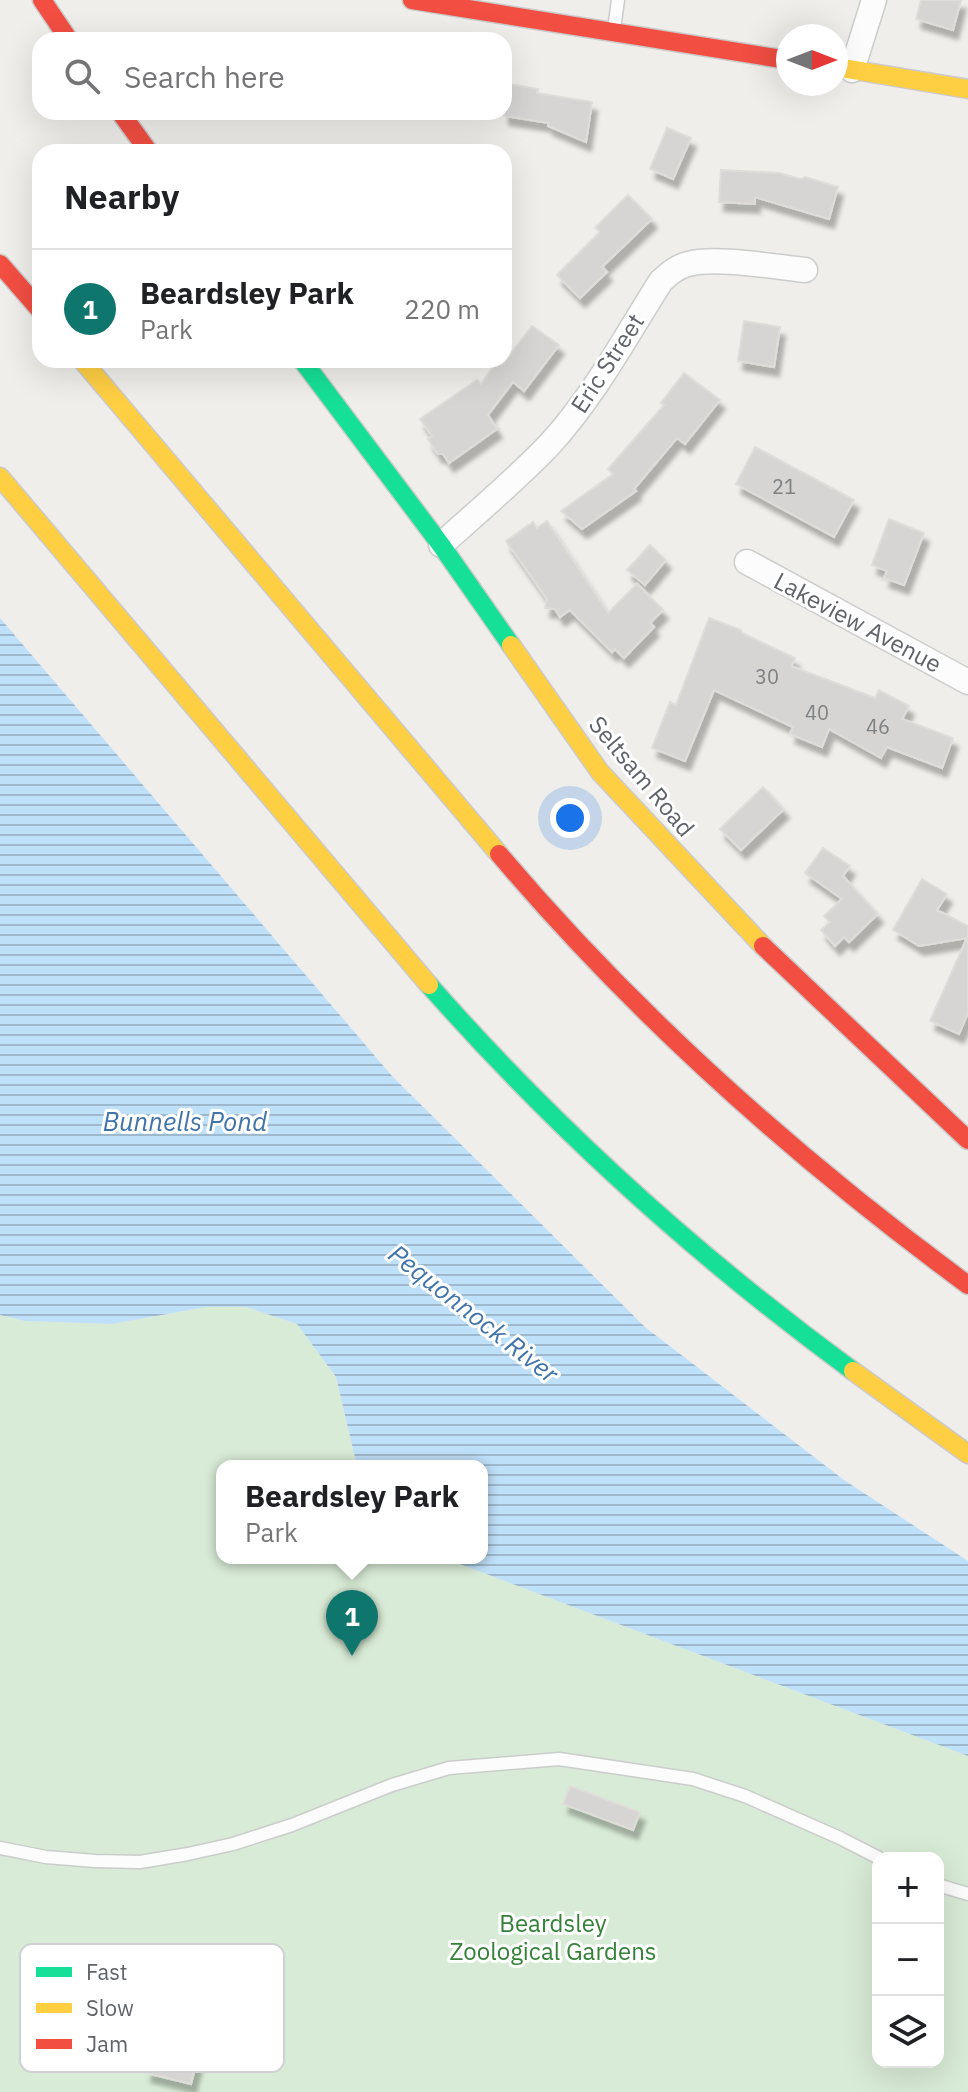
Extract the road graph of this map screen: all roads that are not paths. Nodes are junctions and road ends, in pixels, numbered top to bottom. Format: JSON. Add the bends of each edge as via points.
{"nodes":[{"id":1,"x":42,"y":0,"type":"edge"},
{"id":2,"x":412,"y":0,"type":"edge"},
{"id":3,"x":618,"y":0,"type":"edge"},
{"id":4,"x":874,"y":0,"type":"edge"},
{"id":5,"x":64,"y":32,"type":"edge"},
{"id":6,"x":614,"y":32,"type":"junction"},
{"id":7,"x":776,"y":58,"type":"edge"},
{"id":8,"x":848,"y":59,"type":"edge"},
{"id":9,"x":848,"y":69,"type":"edge"},
{"id":10,"x":968,"y":89,"type":"edge"},
{"id":11,"x":126,"y":120,"type":"edge"},
{"id":12,"x":143,"y":144,"type":"edge"},
{"id":13,"x":0,"y":264,"type":"edge"},
{"id":14,"x":805,"y":270,"type":"dead end"},
{"id":15,"x":32,"y":301,"type":"edge"},
{"id":16,"x":89,"y":368,"type":"edge"},
{"id":17,"x":308,"y":368,"type":"edge"},
{"id":18,"x":0,"y":477,"type":"edge"},
{"id":19,"x":441,"y":545,"type":"junction"},
{"id":20,"x":747,"y":562,"type":"dead end"},
{"id":21,"x":968,"y":682,"type":"edge"},
{"id":22,"x":968,"y":1140,"type":"edge"},
{"id":23,"x":968,"y":1285,"type":"edge"},
{"id":24,"x":968,"y":1454,"type":"edge"},
{"id":25,"x":0,"y":1848,"type":"edge"},
{"id":26,"x":872,"y":1854,"type":"edge"},
{"id":27,"x":944,"y":1887,"type":"edge"},
{"id":28,"x":968,"y":1894,"type":"edge"}],
"edges":[{"from":1,"to":5,"type":"main road"},
{"from":2,"to":6,"type":"main road"},
{"from":3,"to":6,"type":"lane"},
{"from":4,"to":8,"type":"street"},
{"from":6,"to":7,"type":"main road"},
{"from":9,"to":10,"type":"main road"},
{"from":11,"to":12,"type":"main road"},
{"from":13,"to":15,"type":"main road"},
{"from":14,"to":19,"type":"street","name":"Eric Street","via":[[709,261],[673,270],[549,445]]},
{"from":16,"to":23,"type":"main road","via":[[585,950],[766,1125]]},
{"from":17,"to":19,"type":"main road","name":"Seltsam Road"},
{"from":18,"to":24,"type":"main road","via":[[485,1047],[689,1241],[837,1361]]},
{"from":19,"to":22,"type":"main road","name":"Seltsam Road","via":[[600,772],[772,956]]},
{"from":20,"to":21,"type":"street","name":"Lakeview Avenue"},
{"from":25,"to":26,"type":"lane","via":[[46,1857],[140,1862],[248,1839],[449,1768],[559,1759],[693,1779],[745,1796]]},
{"from":27,"to":28,"type":"lane"}]}
